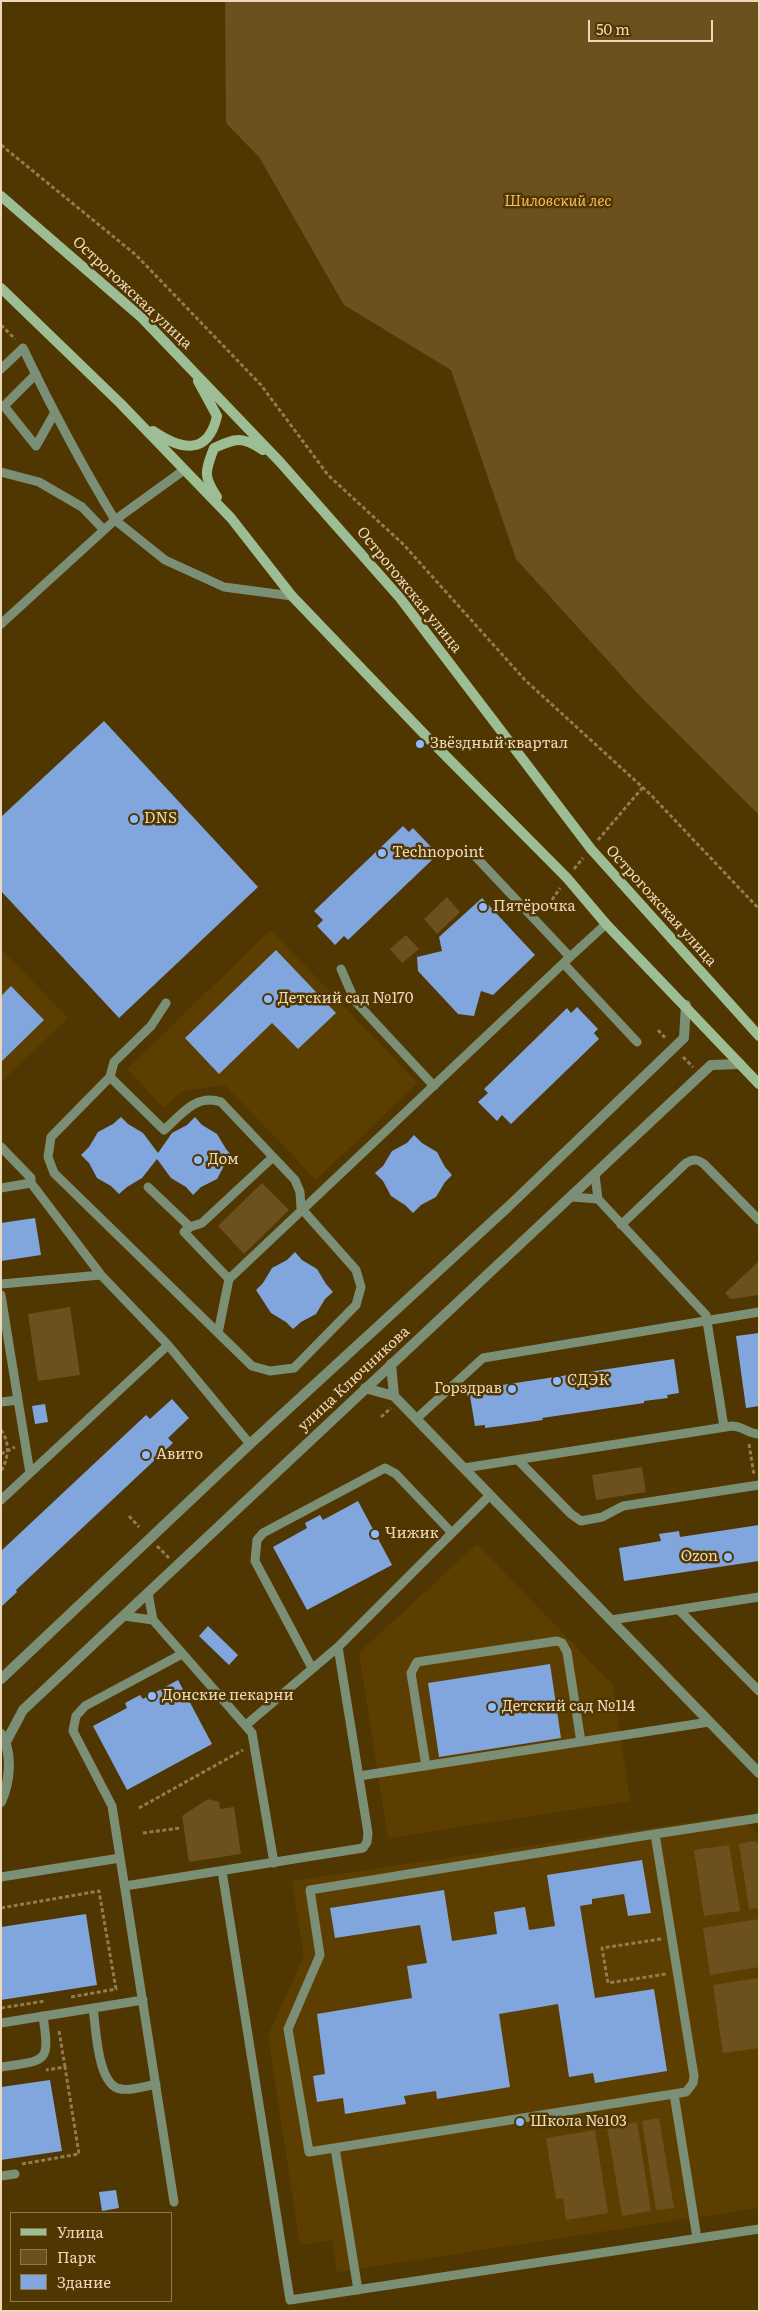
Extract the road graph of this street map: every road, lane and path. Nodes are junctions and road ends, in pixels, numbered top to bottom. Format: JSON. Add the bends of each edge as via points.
{"nodes":[{"id":1,"x":1,"y":146,"type":"edge"},
{"id":2,"x":1,"y":196,"type":"edge"},
{"id":3,"x":1,"y":288,"type":"edge"},
{"id":4,"x":1,"y":326,"type":"edge"},
{"id":5,"x":23,"y":348,"type":"junction"},
{"id":6,"x":191,"y":367,"type":"junction"},
{"id":7,"x":1,"y":369,"type":"edge"},
{"id":8,"x":36,"y":374,"type":"junction"},
{"id":9,"x":54,"y":414,"type":"junction"},
{"id":10,"x":135,"y":420,"type":"junction"},
{"id":11,"x":280,"y":462,"type":"junction"},
{"id":12,"x":184,"y":470,"type":"junction"},
{"id":13,"x":1,"y":472,"type":"edge"},
{"id":14,"x":231,"y":518,"type":"junction"},
{"id":15,"x":115,"y":520,"type":"junction"},
{"id":16,"x":104,"y":530,"type":"junction"},
{"id":17,"x":292,"y":596,"type":"junction"},
{"id":18,"x":1,"y":624,"type":"edge"},
{"id":19,"x":475,"y":856,"type":"dead end"},
{"id":20,"x":759,"y":909,"type":"edge"},
{"id":21,"x":606,"y":924,"type":"junction"},
{"id":22,"x":567,"y":960,"type":"junction"},
{"id":23,"x":341,"y":969,"type":"dead end"},
{"id":24,"x":166,"y":1004,"type":"dead end"},
{"id":25,"x":686,"y":1005,"type":"junction"},
{"id":26,"x":658,"y":1030,"type":"dead end"},
{"id":27,"x":759,"y":1036,"type":"edge"},
{"id":28,"x":667,"y":1040,"type":"dead end"},
{"id":29,"x":637,"y":1042,"type":"dead end"},
{"id":30,"x":679,"y":1052,"type":"dead end"},
{"id":31,"x":740,"y":1064,"type":"junction"},
{"id":32,"x":694,"y":1068,"type":"dead end"},
{"id":33,"x":110,"y":1077,"type":"junction"},
{"id":34,"x":759,"y":1084,"type":"edge"},
{"id":35,"x":434,"y":1086,"type":"junction"},
{"id":36,"x":1,"y":1147,"type":"edge"},
{"id":37,"x":273,"y":1157,"type":"junction"},
{"id":38,"x":595,"y":1175,"type":"junction"},
{"id":39,"x":31,"y":1183,"type":"junction"},
{"id":40,"x":148,"y":1187,"type":"dead end"},
{"id":41,"x":1,"y":1188,"type":"edge"},
{"id":42,"x":572,"y":1197,"type":"junction"},
{"id":43,"x":598,"y":1199,"type":"junction"},
{"id":44,"x":303,"y":1210,"type":"junction"},
{"id":45,"x":759,"y":1220,"type":"edge"},
{"id":46,"x":621,"y":1225,"type":"junction"},
{"id":47,"x":190,"y":1227,"type":"junction"},
{"id":48,"x":101,"y":1275,"type":"junction"},
{"id":49,"x":229,"y":1279,"type":"junction"},
{"id":50,"x":1,"y":1284,"type":"edge"},
{"id":51,"x":1,"y":1295,"type":"edge"},
{"id":52,"x":759,"y":1312,"type":"edge"},
{"id":53,"x":3,"y":1315,"type":"edge"},
{"id":54,"x":707,"y":1320,"type":"junction"},
{"id":55,"x":218,"y":1333,"type":"junction"},
{"id":56,"x":168,"y":1345,"type":"junction"},
{"id":57,"x":391,"y":1364,"type":"junction"},
{"id":58,"x":364,"y":1388,"type":"junction"},
{"id":59,"x":18,"y":1400,"type":"junction"},
{"id":60,"x":393,"y":1401,"type":"junction"},
{"id":61,"x":1,"y":1402,"type":"edge"},
{"id":62,"x":381,"y":1417,"type":"dead end"},
{"id":63,"x":416,"y":1419,"type":"junction"},
{"id":64,"x":724,"y":1427,"type":"junction"},
{"id":65,"x":1,"y":1430,"type":"edge"},
{"id":66,"x":746,"y":1430,"type":"junction"},
{"id":67,"x":759,"y":1434,"type":"edge"},
{"id":68,"x":250,"y":1444,"type":"junction"},
{"id":69,"x":15,"y":1447,"type":"dead end"},
{"id":70,"x":8,"y":1451,"type":"junction"},
{"id":71,"x":1,"y":1454,"type":"edge"},
{"id":72,"x":518,"y":1460,"type":"junction"},
{"id":73,"x":464,"y":1468,"type":"junction"},
{"id":74,"x":1,"y":1471,"type":"edge"},
{"id":75,"x":30,"y":1473,"type":"junction"},
{"id":76,"x":757,"y":1485,"type":"edge"},
{"id":77,"x":490,"y":1495,"type":"junction"},
{"id":78,"x":1,"y":1500,"type":"edge"},
{"id":79,"x":129,"y":1516,"type":"dead end"},
{"id":80,"x":139,"y":1526,"type":"dead end"},
{"id":81,"x":452,"y":1533,"type":"junction"},
{"id":82,"x":156,"y":1545,"type":"dead end"},
{"id":83,"x":169,"y":1558,"type":"dead end"},
{"id":84,"x":148,"y":1593,"type":"junction"},
{"id":85,"x":759,"y":1597,"type":"edge"},
{"id":86,"x":679,"y":1610,"type":"junction"},
{"id":87,"x":124,"y":1616,"type":"junction"},
{"id":88,"x":153,"y":1620,"type":"junction"},
{"id":89,"x":611,"y":1620,"type":"junction"},
{"id":90,"x":338,"y":1646,"type":"junction"},
{"id":91,"x":182,"y":1654,"type":"junction"},
{"id":92,"x":312,"y":1668,"type":"junction"},
{"id":93,"x":1,"y":1679,"type":"edge"},
{"id":94,"x":759,"y":1691,"type":"edge"},
{"id":95,"x":709,"y":1722,"type":"junction"},
{"id":96,"x":246,"y":1725,"type":"junction"},
{"id":97,"x":4,"y":1738,"type":"edge"},
{"id":98,"x":581,"y":1742,"type":"junction"},
{"id":99,"x":255,"y":1744,"type":"junction"},
{"id":100,"x":426,"y":1766,"type":"junction"},
{"id":101,"x":757,"y":1769,"type":"edge"},
{"id":102,"x":359,"y":1776,"type":"junction"},
{"id":103,"x":1,"y":1802,"type":"edge"},
{"id":104,"x":139,"y":1808,"type":"dead end"},
{"id":105,"x":759,"y":1818,"type":"edge"},
{"id":106,"x":180,"y":1828,"type":"dead end"},
{"id":107,"x":143,"y":1834,"type":"dead end"},
{"id":108,"x":655,"y":1834,"type":"junction"},
{"id":109,"x":120,"y":1858,"type":"junction"},
{"id":110,"x":274,"y":1863,"type":"junction"},
{"id":111,"x":222,"y":1871,"type":"junction"},
{"id":112,"x":1,"y":1877,"type":"edge"},
{"id":113,"x":125,"y":1886,"type":"junction"},
{"id":114,"x":1,"y":1908,"type":"edge"},
{"id":115,"x":663,"y":1938,"type":"dead end"},
{"id":116,"x":669,"y":1973,"type":"dead end"},
{"id":117,"x":63,"y":1998,"type":"dead end"},
{"id":118,"x":54,"y":2000,"type":"dead end"},
{"id":119,"x":143,"y":2000,"type":"junction"},
{"id":120,"x":1,"y":2008,"type":"edge"},
{"id":121,"x":93,"y":2008,"type":"junction"},
{"id":122,"x":42,"y":2016,"type":"junction"},
{"id":123,"x":1,"y":2023,"type":"edge"},
{"id":124,"x":1,"y":2067,"type":"edge"},
{"id":125,"x":38,"y":2072,"type":"dead end"},
{"id":126,"x":156,"y":2084,"type":"junction"},
{"id":127,"x":674,"y":2094,"type":"junction"},
{"id":128,"x":335,"y":2148,"type":"junction"},
{"id":129,"x":16,"y":2169,"type":"joint"},
{"id":130,"x":1,"y":2176,"type":"edge"},
{"id":131,"x":174,"y":2202,"type":"dead end"},
{"id":132,"x":759,"y":2229,"type":"edge"},
{"id":133,"x":697,"y":2238,"type":"junction"},
{"id":134,"x":358,"y":2290,"type":"junction"}],
"edges":[{"from":1,"to":20,"type":"path","via":[[136,255],[261,385],[328,476],[403,544],[525,680],[651,795]]},
{"from":2,"to":6,"type":"street","name":"Острогожская улица","via":[[142,318]]},
{"from":3,"to":10,"type":"street"},
{"from":4,"to":5,"type":"path"},
{"from":5,"to":7,"type":"lane"},
{"from":5,"to":8,"type":"lane"},
{"from":6,"to":10,"type":"street","via":[[217,416],[207,440],[187,447],[178,445]]},
{"from":6,"to":11,"type":"street","name":"Острогожская улица"},
{"from":8,"to":9,"type":"lane"},
{"from":8,"to":9,"type":"lane","via":[[4,406],[36,446]]},
{"from":9,"to":15,"type":"lane"},
{"from":10,"to":12,"type":"street"},
{"from":11,"to":14,"type":"street","via":[[250,441],[234,439],[214,448],[206,481]]},
{"from":11,"to":27,"type":"street","name":"Острогожская улица","via":[[400,598],[591,849]]},
{"from":12,"to":14,"type":"street"},
{"from":12,"to":15,"type":"lane"},
{"from":13,"to":16,"type":"lane","via":[[39,482],[82,508]]},
{"from":14,"to":17,"type":"street"},
{"from":15,"to":16,"type":"lane"},
{"from":15,"to":17,"type":"lane","via":[[165,560],[224,587]]},
{"from":16,"to":18,"type":"lane"},
{"from":17,"to":21,"type":"street","via":[[426,737],[567,878]]},
{"from":19,"to":22,"type":"lane"},
{"from":21,"to":22,"type":"lane"},
{"from":21,"to":25,"type":"street"},
{"from":22,"to":29,"type":"lane"},
{"from":22,"to":35,"type":"lane"},
{"from":23,"to":35,"type":"lane","via":[[355,1001]]},
{"from":24,"to":33,"type":"lane","via":[[151,1026],[114,1062]]},
{"from":25,"to":31,"type":"street"},
{"from":25,"to":68,"type":"street","name":"улица Ключникова","via":[[684,1038],[508,1207]]},
{"from":26,"to":28,"type":"path"},
{"from":30,"to":32,"type":"path"},
{"from":31,"to":34,"type":"street"},
{"from":31,"to":38,"type":"street","name":"улица Ключникова","via":[[711,1065]]},
{"from":33,"to":37,"type":"lane","via":[[164,1130],[198,1100],[212,1098],[221,1102]]},
{"from":33,"to":55,"type":"lane","via":[[51,1137],[48,1156],[54,1173]]},
{"from":35,"to":44,"type":"lane"},
{"from":36,"to":39,"type":"lane","via":[[31,1178]]},
{"from":37,"to":44,"type":"lane","via":[[295,1180]]},
{"from":37,"to":47,"type":"lane","via":[[202,1223]]},
{"from":38,"to":42,"type":"street","name":"улица Ключникова"},
{"from":38,"to":43,"type":"lane"},
{"from":39,"to":41,"type":"lane"},
{"from":39,"to":48,"type":"lane"},
{"from":40,"to":47,"type":"lane"},
{"from":42,"to":43,"type":"lane"},
{"from":42,"to":57,"type":"street","name":"улица Ключникова"},
{"from":43,"to":46,"type":"lane"},
{"from":44,"to":49,"type":"lane"},
{"from":44,"to":55,"type":"lane","via":[[356,1270],[361,1287],[356,1305],[294,1368],[270,1371],[252,1366]]},
{"from":45,"to":46,"type":"lane","via":[[704,1164],[693,1160]]},
{"from":46,"to":54,"type":"lane","via":[[706,1315]]},
{"from":47,"to":49,"type":"lane","via":[[184,1232]]},
{"from":48,"to":50,"type":"lane"},
{"from":48,"to":56,"type":"lane"},
{"from":49,"to":55,"type":"lane"},
{"from":51,"to":53,"type":"lane"},
{"from":52,"to":54,"type":"lane"},
{"from":53,"to":59,"type":"lane"},
{"from":54,"to":63,"type":"lane","via":[[483,1358]]},
{"from":54,"to":64,"type":"lane"},
{"from":56,"to":68,"type":"lane"},
{"from":56,"to":75,"type":"lane"},
{"from":57,"to":58,"type":"street","name":"улица Ключникова"},
{"from":57,"to":60,"type":"street"},
{"from":58,"to":60,"type":"street"},
{"from":58,"to":84,"type":"street","name":"улица Ключникова"},
{"from":59,"to":61,"type":"lane"},
{"from":59,"to":75,"type":"lane"},
{"from":60,"to":62,"type":"path"},
{"from":60,"to":63,"type":"street"},
{"from":63,"to":73,"type":"street"},
{"from":64,"to":66,"type":"lane","via":[[738,1426]]},
{"from":64,"to":72,"type":"lane"},
{"from":65,"to":70,"type":"path"},
{"from":66,"to":67,"type":"lane"},
{"from":66,"to":76,"type":"path"},
{"from":68,"to":93,"type":"street","name":"улица Ключникова"},
{"from":69,"to":70,"type":"path"},
{"from":70,"to":71,"type":"path"},
{"from":70,"to":74,"type":"path"},
{"from":72,"to":73,"type":"lane"},
{"from":72,"to":76,"type":"lane","via":[[581,1521],[602,1517],[624,1506]]},
{"from":73,"to":77,"type":"street"},
{"from":75,"to":78,"type":"lane"},
{"from":77,"to":81,"type":"lane"},
{"from":77,"to":89,"type":"street"},
{"from":79,"to":80,"type":"path"},
{"from":81,"to":90,"type":"lane"},
{"from":81,"to":92,"type":"lane","via":[[396,1474],[385,1468],[263,1533],[257,1540],[254,1561]]},
{"from":82,"to":83,"type":"path"},
{"from":84,"to":87,"type":"street","name":"улица Ключникова"},
{"from":84,"to":88,"type":"lane"},
{"from":85,"to":86,"type":"lane"},
{"from":86,"to":89,"type":"lane"},
{"from":86,"to":94,"type":"lane"},
{"from":87,"to":88,"type":"lane"},
{"from":87,"to":97,"type":"street","name":"улица Ключникова","via":[[23,1710]]},
{"from":88,"to":91,"type":"lane"},
{"from":89,"to":95,"type":"street"},
{"from":90,"to":92,"type":"lane"},
{"from":90,"to":102,"type":"lane"},
{"from":91,"to":96,"type":"lane"},
{"from":91,"to":109,"type":"lane","via":[[85,1706],[76,1716],[73,1731],[112,1806]]},
{"from":92,"to":96,"type":"lane"},
{"from":95,"to":98,"type":"lane"},
{"from":95,"to":101,"type":"street"},
{"from":96,"to":99,"type":"lane"},
{"from":97,"to":103,"type":"street","via":[[9,1765],[6,1792]]},
{"from":98,"to":100,"type":"lane"},
{"from":98,"to":100,"type":"lane","via":[[567,1652],[562,1643],[557,1641],[417,1662],[411,1673]]},
{"from":99,"to":104,"type":"path"},
{"from":99,"to":110,"type":"lane"},
{"from":100,"to":102,"type":"lane"},
{"from":102,"to":110,"type":"lane","via":[[368,1834],[363,1848]]},
{"from":105,"to":108,"type":"lane"},
{"from":106,"to":107,"type":"path"},
{"from":108,"to":127,"type":"lane","via":[[694,2076],[686,2092]]},
{"from":108,"to":128,"type":"lane","via":[[310,1890],[320,1955],[288,2029],[309,2152]]},
{"from":109,"to":112,"type":"lane"},
{"from":109,"to":113,"type":"lane"},
{"from":110,"to":111,"type":"lane"},
{"from":111,"to":113,"type":"lane"},
{"from":111,"to":134,"type":"lane","via":[[290,2300]]},
{"from":113,"to":119,"type":"lane"},
{"from":114,"to":117,"type":"path","via":[[99,1891],[116,1989]]},
{"from":115,"to":116,"type":"path","via":[[602,1948],[608,1983]]},
{"from":118,"to":120,"type":"path"},
{"from":119,"to":121,"type":"lane"},
{"from":119,"to":126,"type":"lane"},
{"from":121,"to":122,"type":"lane"},
{"from":121,"to":126,"type":"lane","via":[[102,2067],[109,2083],[120,2089]]},
{"from":122,"to":123,"type":"lane"},
{"from":122,"to":124,"type":"lane","via":[[47,2047],[43,2057],[35,2062]]},
{"from":125,"to":129,"type":"path","via":[[65,2067],[79,2154]]},
{"from":126,"to":131,"type":"lane"},
{"from":127,"to":128,"type":"lane"},
{"from":127,"to":133,"type":"lane"},
{"from":128,"to":134,"type":"lane"},
{"from":129,"to":130,"type":"lane"},
{"from":132,"to":133,"type":"lane"},
{"from":133,"to":134,"type":"lane"}]}
